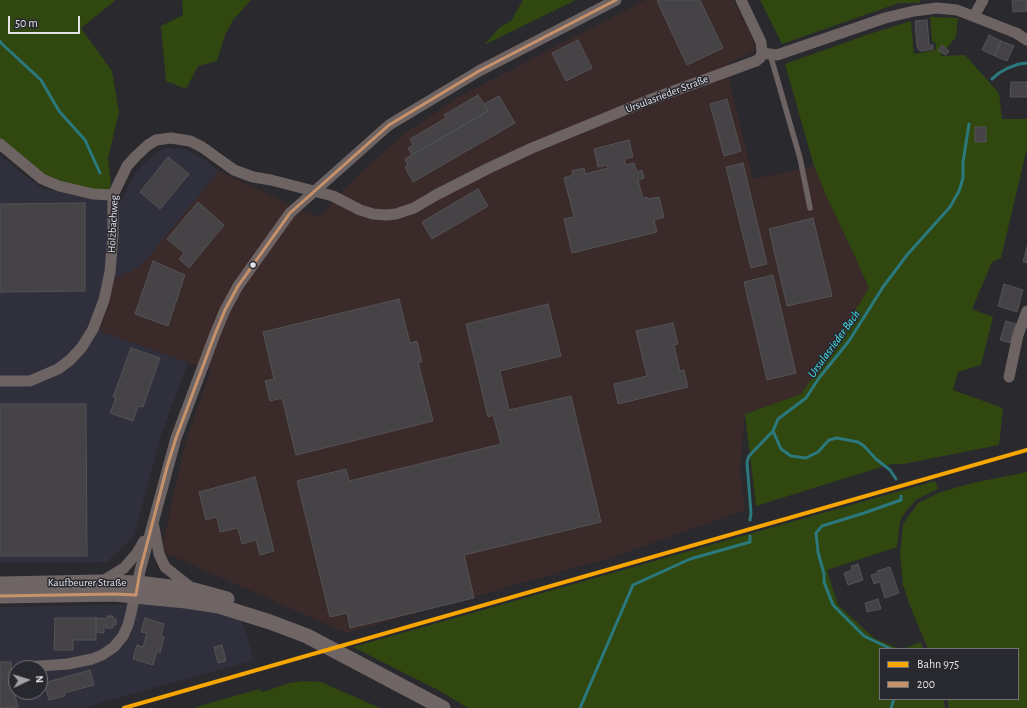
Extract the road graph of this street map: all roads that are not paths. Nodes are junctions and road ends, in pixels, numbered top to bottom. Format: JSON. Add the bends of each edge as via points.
{"nodes":[{"id":1,"x":616,"y":0,"type":"edge"},
{"id":2,"x":741,"y":0,"type":"edge"},
{"id":3,"x":983,"y":0,"type":"edge"},
{"id":4,"x":974,"y":16,"type":"junction"},
{"id":5,"x":1027,"y":40,"type":"edge"},
{"id":6,"x":766,"y":54,"type":"junction"},
{"id":7,"x":0,"y":144,"type":"edge"},
{"id":8,"x":313,"y":191,"type":"junction"},
{"id":9,"x":113,"y":195,"type":"junction"},
{"id":10,"x":810,"y":208,"type":"dead end"},
{"id":11,"x":1027,"y":311,"type":"edge"},
{"id":12,"x":1009,"y":377,"type":"dead end"},
{"id":13,"x":0,"y":381,"type":"edge"},
{"id":14,"x":153,"y":524,"type":"junction"},
{"id":15,"x":101,"y":582,"type":"junction"},
{"id":16,"x":0,"y":584,"type":"edge"},
{"id":17,"x":137,"y":589,"type":"junction"},
{"id":18,"x":194,"y":590,"type":"junction"},
{"id":19,"x":0,"y":596,"type":"edge"},
{"id":20,"x":307,"y":636,"type":"junction"},
{"id":21,"x":48,"y":665,"type":"edge"},
{"id":22,"x":443,"y":708,"type":"edge"}],
"edges":[{"from":1,"to":8,"type":"street","via":[[479,71],[389,125]]},
{"from":2,"to":6,"type":"street"},
{"from":3,"to":4,"type":"street"},
{"from":4,"to":5,"type":"street","name":"Ursulasrieder Straße"},
{"from":4,"to":6,"type":"street","name":"Ursulasrieder Straße","via":[[958,10],[937,8],[914,11],[885,18],[777,55]]},
{"from":6,"to":8,"type":"street","name":"Ursulasrieder Straße","via":[[756,61],[649,100],[532,148],[414,208],[396,214],[373,214],[333,196]]},
{"from":6,"to":10,"type":"lane","via":[[800,158]]},
{"from":7,"to":9,"type":"street","via":[[42,179],[93,194]]},
{"from":8,"to":9,"type":"street","name":"Holzbachweg","via":[[252,177],[234,170],[190,141],[171,138],[156,140],[136,156],[126,166]]},
{"from":8,"to":14,"type":"street","via":[[290,213],[238,286],[225,310],[176,438]]},
{"from":9,"to":13,"type":"street","name":"Holzbachweg","via":[[110,272],[104,300],[93,329],[82,347],[58,369],[30,381]]},
{"from":11,"to":12,"type":"street","via":[[1018,335]]},
{"from":14,"to":15,"type":"street","via":[[129,563]]},
{"from":14,"to":17,"type":"street"},
{"from":14,"to":18,"type":"street","via":[[159,554],[165,567]]},
{"from":15,"to":16,"type":"main road","name":"Kaufbeurer Straße"},
{"from":15,"to":17,"type":"main road","name":"Kaufbeurer Straße"},
{"from":17,"to":18,"type":"main road","name":"Kaufbeurer Straße"},
{"from":17,"to":19,"type":"main road","name":"Kaufbeurer Straße","via":[[114,594]]},
{"from":17,"to":20,"type":"main road","name":"Kaufbeurer Straße","via":[[219,606]]},
{"from":17,"to":21,"type":"street","via":[[128,625],[114,647],[92,659]]},
{"from":18,"to":20,"type":"main road","name":"Kaufbeurer Straße","via":[[276,616]]},
{"from":20,"to":22,"type":"main road","name":"Kaufbeurer Straße"}]}
